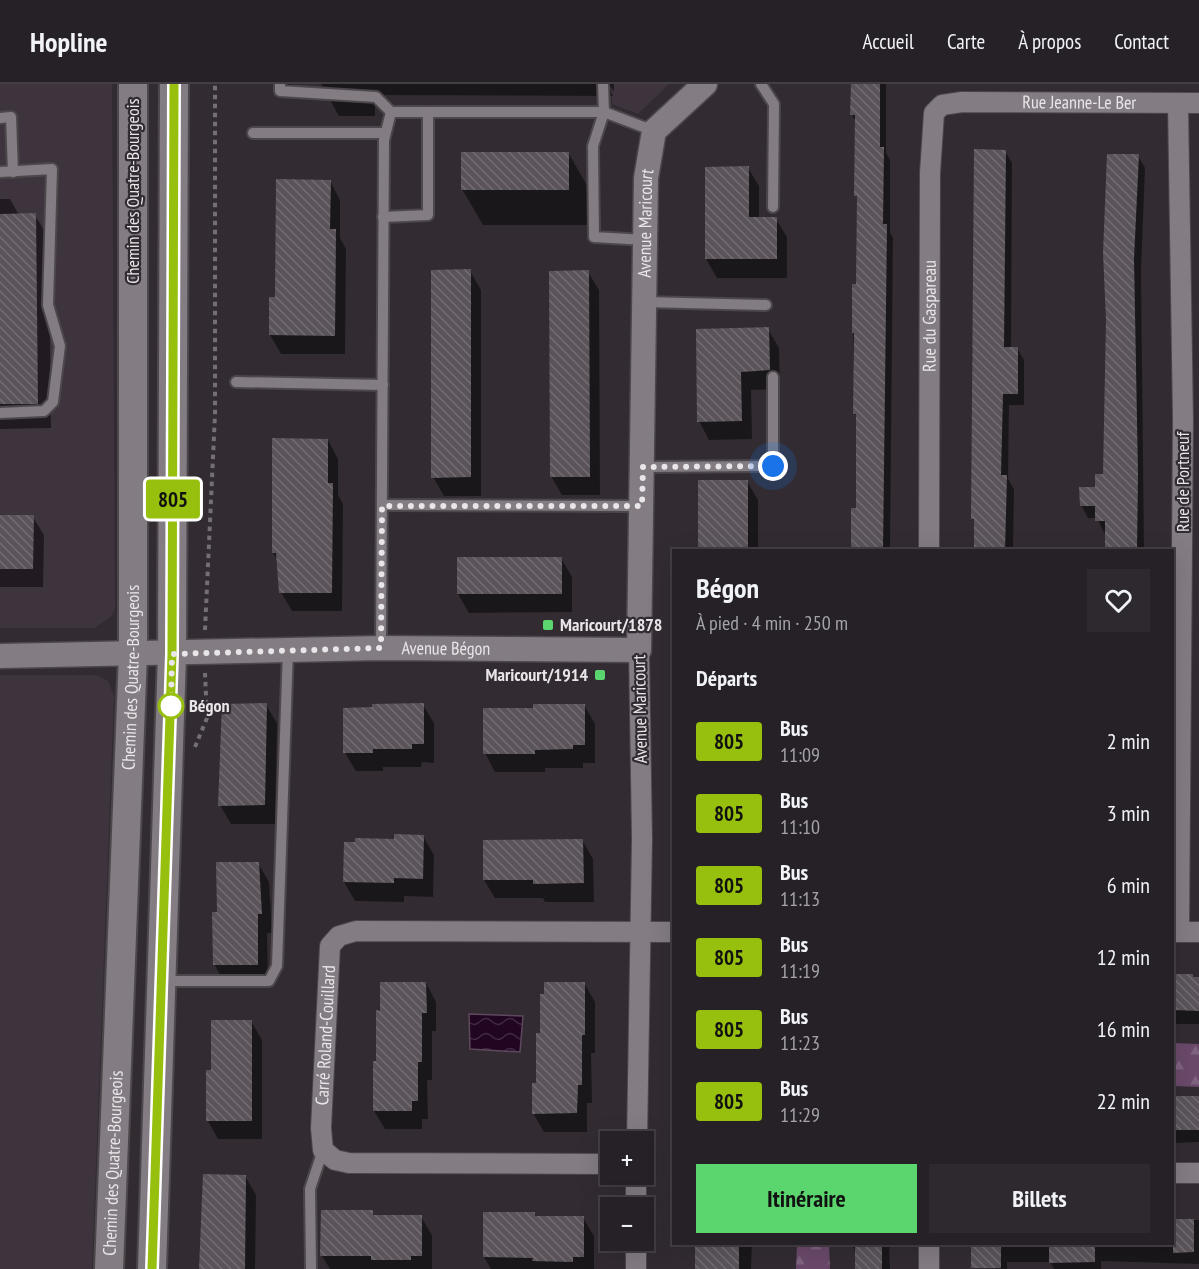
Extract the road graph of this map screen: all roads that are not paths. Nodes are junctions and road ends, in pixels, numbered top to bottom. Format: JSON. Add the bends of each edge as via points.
{"nodes":[{"id":1,"x":134,"y":84,"type":"edge"},
{"id":2,"x":174,"y":84,"type":"edge"},
{"id":3,"x":280,"y":84,"type":"edge"},
{"id":4,"x":603,"y":84,"type":"edge"},
{"id":5,"x":705,"y":84,"type":"edge"},
{"id":6,"x":761,"y":84,"type":"edge"},
{"id":7,"x":962,"y":102,"type":"joint"},
{"id":8,"x":1178,"y":104,"type":"junction"},
{"id":9,"x":1199,"y":104,"type":"edge"},
{"id":10,"x":428,"y":111,"type":"junction"},
{"id":11,"x":391,"y":112,"type":"junction"},
{"id":12,"x":604,"y":112,"type":"junction"},
{"id":13,"x":0,"y":118,"type":"edge"},
{"id":14,"x":654,"y":131,"type":"junction"},
{"id":15,"x":253,"y":133,"type":"dead end"},
{"id":16,"x":386,"y":133,"type":"junction"},
{"id":17,"x":0,"y":172,"type":"edge"},
{"id":18,"x":13,"y":172,"type":"junction"},
{"id":19,"x":773,"y":207,"type":"dead end"},
{"id":20,"x":383,"y":217,"type":"junction"},
{"id":21,"x":645,"y":240,"type":"junction"},
{"id":22,"x":645,"y":302,"type":"junction"},
{"id":23,"x":766,"y":305,"type":"dead end"},
{"id":24,"x":773,"y":376,"type":"dead end"},
{"id":25,"x":236,"y":382,"type":"dead end"},
{"id":26,"x":382,"y":385,"type":"junction"},
{"id":27,"x":0,"y":413,"type":"edge"},
{"id":28,"x":643,"y":467,"type":"junction"},
{"id":29,"x":382,"y":506,"type":"junction"},
{"id":30,"x":642,"y":506,"type":"junction"},
{"id":31,"x":928,"y":549,"type":"edge"},
{"id":32,"x":381,"y":648,"type":"junction"},
{"id":33,"x":288,"y":650,"type":"junction"},
{"id":34,"x":639,"y":650,"type":"junction"},
{"id":35,"x":133,"y":653,"type":"junction"},
{"id":36,"x":172,"y":654,"type":"junction"},
{"id":37,"x":0,"y":656,"type":"edge"},
{"id":38,"x":1177,"y":689,"type":"edge"},
{"id":39,"x":641,"y":932,"type":"junction"},
{"id":40,"x":672,"y":932,"type":"edge"},
{"id":41,"x":1176,"y":932,"type":"edge"},
{"id":42,"x":1199,"y":932,"type":"edge"},
{"id":43,"x":161,"y":981,"type":"junction"},
{"id":44,"x":637,"y":1131,"type":"edge"},
{"id":45,"x":324,"y":1150,"type":"junction"},
{"id":46,"x":600,"y":1164,"type":"edge"},
{"id":47,"x":1174,"y":1173,"type":"edge"},
{"id":48,"x":1199,"y":1173,"type":"edge"},
{"id":49,"x":929,"y":1245,"type":"edge"},
{"id":50,"x":636,"y":1251,"type":"edge"},
{"id":51,"x":109,"y":1269,"type":"edge"},
{"id":52,"x":152,"y":1269,"type":"edge"},
{"id":53,"x":311,"y":1269,"type":"edge"},
{"id":54,"x":636,"y":1269,"type":"edge"},
{"id":55,"x":929,"y":1269,"type":"edge"}],
"edges":[{"from":1,"to":35,"type":"main road","name":"Chemin des Quatre-Bourgeois"},
{"from":2,"to":36,"type":"main road"},
{"from":3,"to":11,"type":"lane","via":[[280,91],[376,97]]},
{"from":4,"to":12,"type":"lane"},
{"from":5,"to":14,"type":"street"},
{"from":6,"to":19,"type":"lane","via":[[774,104]]},
{"from":7,"to":8,"type":"street","name":"Rue Jeanne-Le Ber"},
{"from":7,"to":31,"type":"street","name":"Rue du Gaspareau","via":[[942,105],[934,113],[932,123]]},
{"from":8,"to":9,"type":"street","name":"Rue Jeanne-Le Ber"},
{"from":8,"to":38,"type":"street","name":"Rue de Portneuf","via":[[1183,420]]},
{"from":10,"to":11,"type":"lane"},
{"from":10,"to":12,"type":"lane"},
{"from":10,"to":20,"type":"lane","via":[[428,215]]},
{"from":11,"to":16,"type":"lane"},
{"from":12,"to":14,"type":"lane"},
{"from":12,"to":21,"type":"lane","via":[[593,146],[594,237]]},
{"from":13,"to":18,"type":"lane","via":[[11,117]]},
{"from":14,"to":21,"type":"street","name":"Avenue Maricourt","via":[[646,178]]},
{"from":15,"to":16,"type":"lane"},
{"from":16,"to":20,"type":"lane"},
{"from":17,"to":18,"type":"lane"},
{"from":18,"to":27,"type":"lane","via":[[52,170],[48,304],[60,346],[53,402],[44,411]]},
{"from":20,"to":26,"type":"lane"},
{"from":21,"to":22,"type":"street","name":"Avenue Maricourt"},
{"from":22,"to":23,"type":"lane"},
{"from":22,"to":28,"type":"street","name":"Avenue Maricourt"},
{"from":24,"to":28,"type":"lane","via":[[773,466]]},
{"from":25,"to":26,"type":"lane"},
{"from":26,"to":29,"type":"lane"},
{"from":28,"to":30,"type":"street","name":"Avenue Maricourt"},
{"from":29,"to":30,"type":"lane"},
{"from":29,"to":32,"type":"lane"},
{"from":30,"to":34,"type":"street","name":"Avenue Maricourt"},
{"from":32,"to":33,"type":"street","name":"Avenue Bégon"},
{"from":32,"to":34,"type":"street","name":"Avenue Bégon"},
{"from":33,"to":36,"type":"street","name":"Avenue Bégon"},
{"from":33,"to":43,"type":"lane","via":[[277,966],[269,981]]},
{"from":34,"to":39,"type":"street","name":"Avenue Maricourt"},
{"from":35,"to":36,"type":"street","name":"Avenue Bégon"},
{"from":35,"to":37,"type":"street","name":"Avenue Bégon"},
{"from":35,"to":51,"type":"main road","name":"Chemin des Quatre-Bourgeois"},
{"from":36,"to":43,"type":"main road"},
{"from":38,"to":41,"type":"street","name":"Rue de Portneuf"},
{"from":39,"to":40,"type":"street","name":"Carré Roland-Couillard"},
{"from":39,"to":44,"type":"street","name":"Avenue Maricourt"},
{"from":39,"to":45,"type":"street","name":"Carré Roland-Couillard","via":[[356,931],[339,936],[330,946],[321,1128]]},
{"from":41,"to":42,"type":"street"},
{"from":43,"to":52,"type":"main road"},
{"from":45,"to":46,"type":"street","via":[[335,1160],[350,1163]]},
{"from":45,"to":53,"type":"lane","via":[[310,1189]]},
{"from":47,"to":48,"type":"street"},
{"from":49,"to":55,"type":"street"},
{"from":50,"to":54,"type":"street"}]}
